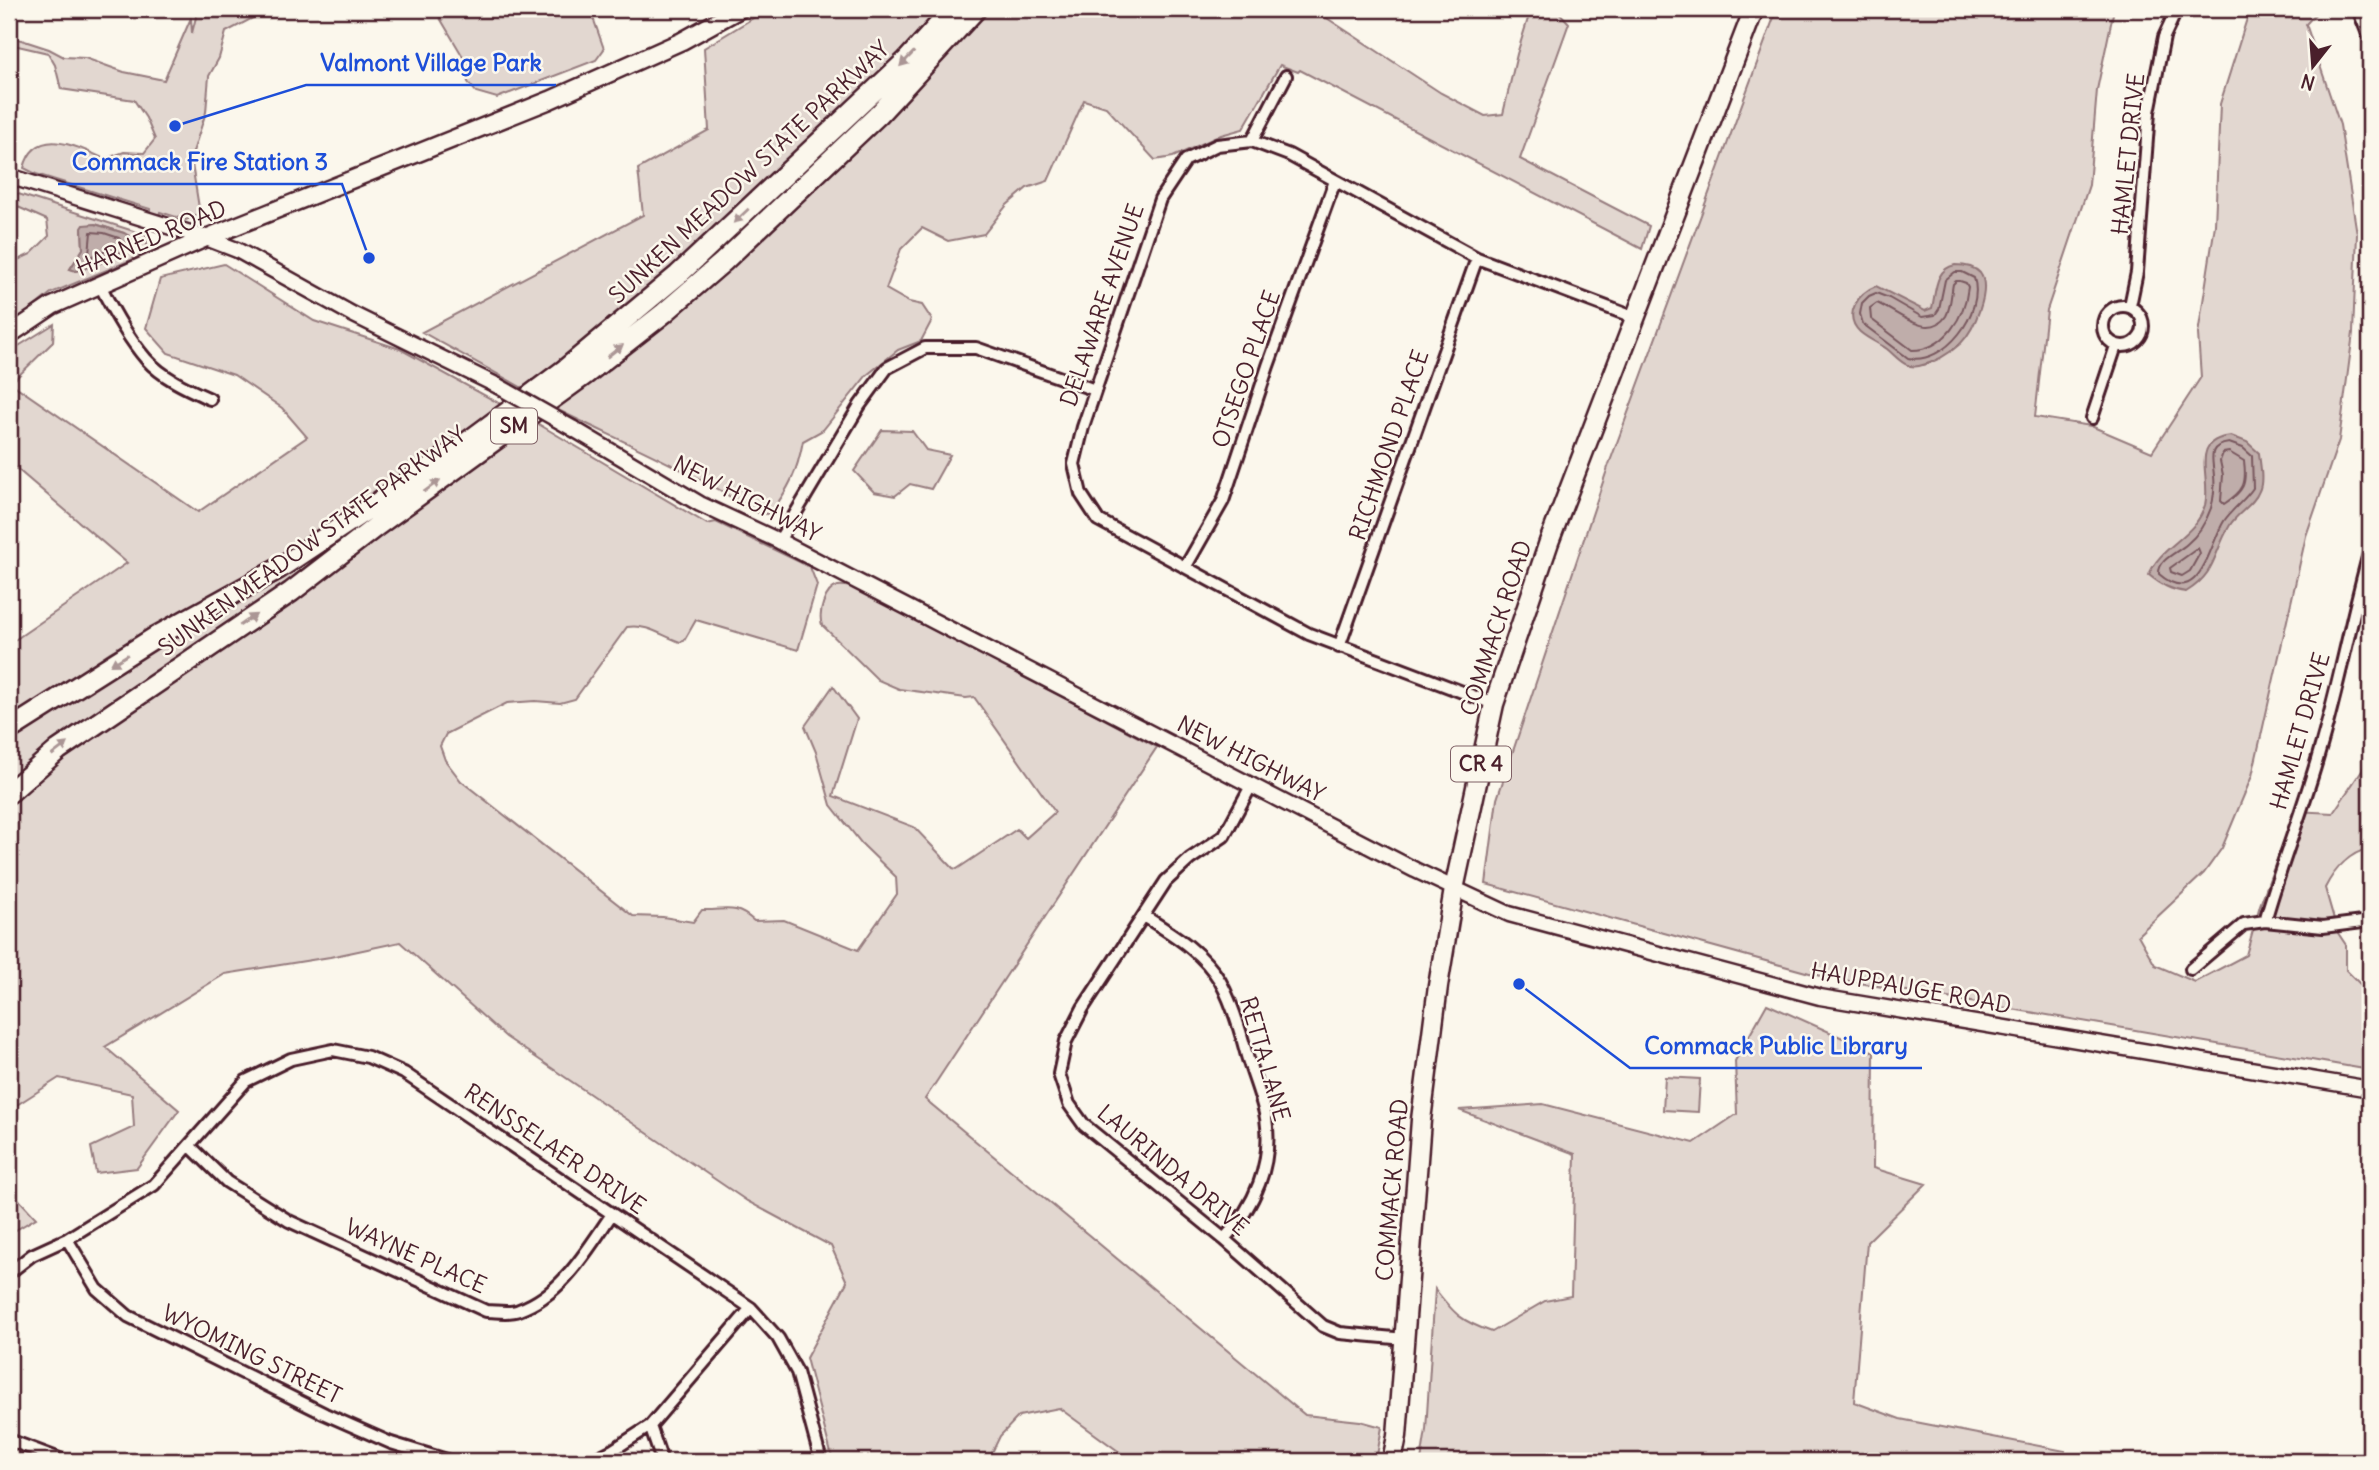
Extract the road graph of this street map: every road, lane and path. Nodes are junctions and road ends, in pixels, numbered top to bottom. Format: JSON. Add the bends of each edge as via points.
{"nodes":[{"id":1,"x":740,"y":9,"type":"edge"},
{"id":2,"x":953,"y":9,"type":"edge"},
{"id":3,"x":976,"y":9,"type":"edge"},
{"id":4,"x":1754,"y":9,"type":"edge"},
{"id":5,"x":2177,"y":9,"type":"edge"},
{"id":6,"x":2358,"y":9,"type":"edge"},
{"id":7,"x":2370,"y":39,"type":"edge"},
{"id":8,"x":1286,"y":76,"type":"dead end"},
{"id":9,"x":1252,"y":141,"type":"junction"},
{"id":10,"x":9,"y":176,"type":"edge"},
{"id":11,"x":1335,"y":181,"type":"junction"},
{"id":12,"x":206,"y":238,"type":"junction"},
{"id":13,"x":1477,"y":258,"type":"junction"},
{"id":14,"x":100,"y":285,"type":"junction"},
{"id":15,"x":2130,"y":306,"type":"junction"},
{"id":16,"x":1636,"y":318,"type":"junction"},
{"id":17,"x":9,"y":335,"type":"edge"},
{"id":18,"x":2116,"y":346,"type":"junction"},
{"id":19,"x":1095,"y":390,"type":"junction"},
{"id":20,"x":210,"y":399,"type":"dead end"},
{"id":21,"x":2092,"y":418,"type":"dead end"},
{"id":22,"x":779,"y":541,"type":"junction"},
{"id":23,"x":2370,"y":550,"type":"edge"},
{"id":24,"x":1186,"y":566,"type":"junction"},
{"id":25,"x":2365,"y":586,"type":"edge"},
{"id":26,"x":1339,"y":647,"type":"junction"},
{"id":27,"x":1494,"y":704,"type":"junction"},
{"id":28,"x":9,"y":730,"type":"edge"},
{"id":29,"x":1251,"y":785,"type":"junction"},
{"id":30,"x":9,"y":793,"type":"edge"},
{"id":31,"x":1454,"y":889,"type":"junction"},
{"id":32,"x":1144,"y":916,"type":"junction"},
{"id":33,"x":2265,"y":921,"type":"junction"},
{"id":34,"x":2370,"y":921,"type":"edge"},
{"id":35,"x":2191,"y":969,"type":"dead end"},
{"id":36,"x":2370,"y":1089,"type":"edge"},
{"id":37,"x":190,"y":1146,"type":"junction"},
{"id":38,"x":612,"y":1214,"type":"junction"},
{"id":39,"x":67,"y":1239,"type":"junction"},
{"id":40,"x":1224,"y":1239,"type":"junction"},
{"id":41,"x":9,"y":1273,"type":"edge"},
{"id":42,"x":751,"y":1308,"type":"junction"},
{"id":43,"x":1405,"y":1339,"type":"junction"},
{"id":44,"x":650,"y":1426,"type":"junction"},
{"id":45,"x":9,"y":1440,"type":"edge"},
{"id":46,"x":65,"y":1461,"type":"edge"},
{"id":47,"x":450,"y":1461,"type":"edge"},
{"id":48,"x":591,"y":1461,"type":"edge"},
{"id":49,"x":662,"y":1461,"type":"edge"},
{"id":50,"x":821,"y":1461,"type":"edge"},
{"id":51,"x":1392,"y":1461,"type":"edge"}],
"edges":[{"from":1,"to":12,"type":"main road","name":"HARNED ROAD","via":[[682,41],[550,100]]},
{"from":2,"to":28,"type":"highway","name":"SUNKEN MEADOW STATE PARKWAY","number":"SM","one_way":true,"via":[[906,61],[678,275],[563,370],[458,449],[278,569],[157,636]]},
{"from":30,"to":3,"type":"highway","name":"SUNKEN MEADOW STATE PARKWAY","number":"SM","one_way":true,"via":[[58,750],[291,592],[664,313],[870,123]]},
{"from":4,"to":16,"type":"main road","name":"COMMACK ROAD","number":"CR 4"},
{"from":5,"to":15,"type":"street","name":"HAMLET DRIVE","via":[[2164,37],[2149,112],[2137,272]]},
{"from":6,"to":7,"type":"street"},
{"from":8,"to":9,"type":"street"},
{"from":9,"to":11,"type":"street","name":"DELAWARE AVENUE"},
{"from":9,"to":19,"type":"street","name":"DELAWARE AVENUE","via":[[1217,145],[1186,160],[1160,200]]},
{"from":10,"to":12,"type":"street","name":"NEW HIGHWAY"},
{"from":11,"to":13,"type":"street","name":"DELAWARE AVENUE"},
{"from":11,"to":24,"type":"street","name":"OTSEGO PLACE","via":[[1223,501]]},
{"from":12,"to":14,"type":"main road","name":"HARNED ROAD"},
{"from":12,"to":22,"type":"street","name":"NEW HIGHWAY","bridge":true,"via":[[498,386],[700,504]]},
{"from":13,"to":16,"type":"street","name":"DELAWARE AVENUE"},
{"from":13,"to":26,"type":"street","name":"RICHMOND PLACE"},
{"from":14,"to":17,"type":"main road","name":"HARNED ROAD","via":[[52,306]]},
{"from":14,"to":20,"type":"street","via":[[117,319],[148,361],[178,384]]},
{"from":15,"to":18,"type":"street","name":"HAMLET DRIVE","via":[[2141,318],[2141,332],[2133,344]]},
{"from":15,"to":18,"type":"street","via":[[2118,307],[2104,320],[2103,331]]},
{"from":16,"to":27,"type":"main road","name":"COMMACK ROAD","number":"CR 4","via":[[1549,542]]},
{"from":18,"to":21,"type":"street"},
{"from":19,"to":22,"type":"street","via":[[976,348],[925,348],[887,368]]},
{"from":19,"to":24,"type":"street","name":"DELAWARE AVENUE","via":[[1074,464],[1081,494],[1098,520]]},
{"from":22,"to":29,"type":"street","name":"NEW HIGHWAY"},
{"from":23,"to":25,"type":"street","name":"HAMLET DRIVE"},
{"from":24,"to":26,"type":"street","name":"DELAWARE AVENUE"},
{"from":25,"to":33,"type":"street","name":"HAMLET DRIVE","via":[[2320,751]]},
{"from":26,"to":27,"type":"street","name":"DELAWARE AVENUE"},
{"from":27,"to":31,"type":"main road","name":"COMMACK ROAD","number":"CR 4"},
{"from":29,"to":31,"type":"street","name":"NEW HIGHWAY"},
{"from":29,"to":32,"type":"street","name":"LAURINDA DRIVE","via":[[1224,836],[1166,881]]},
{"from":31,"to":36,"type":"street","name":"HAUPPAUGE ROAD","via":[[1509,914],[1820,997]]},
{"from":31,"to":43,"type":"main road","name":"COMMACK ROAD","number":"CR 4","via":[[1421,1120]]},
{"from":32,"to":40,"type":"street","name":"RETTA LANE","via":[[1192,947],[1220,981],[1266,1118],[1262,1181],[1239,1224]]},
{"from":32,"to":40,"type":"street","name":"LAURINDA DRIVE","via":[[1083,1008],[1066,1041],[1059,1073],[1069,1104],[1084,1125]]},
{"from":33,"to":34,"type":"street","via":[[2323,927]]},
{"from":33,"to":35,"type":"street","via":[[2244,924]]},
{"from":37,"to":38,"type":"street","name":"RENSSELAER DRIVE","via":[[246,1081],[291,1059],[333,1050],[368,1057],[404,1073]]},
{"from":37,"to":38,"type":"street","name":"WAYNE PLACE","via":[[227,1182],[289,1221],[486,1311],[517,1311],[548,1295],[579,1263]]},
{"from":37,"to":39,"type":"street","name":"RENSSELAER DRIVE","via":[[154,1185]]},
{"from":38,"to":42,"type":"street","name":"RENSSELAER DRIVE"},
{"from":39,"to":41,"type":"street","name":"RENSSELAER DRIVE","via":[[32,1255]]},
{"from":39,"to":47,"type":"street","name":"WYOMING STREET","via":[[97,1289],[128,1316],[336,1419],[391,1443]]},
{"from":40,"to":43,"type":"street","name":"LAURINDA DRIVE","via":[[1322,1326],[1340,1333]]},
{"from":42,"to":44,"type":"street"},
{"from":42,"to":50,"type":"street","name":"RENSSELAER DRIVE","via":[[778,1338],[797,1372]]},
{"from":43,"to":51,"type":"main road","name":"COMMACK ROAD","number":"CR 4"},
{"from":44,"to":48,"type":"street"},
{"from":44,"to":49,"type":"street"},
{"from":45,"to":46,"type":"street"}]}
